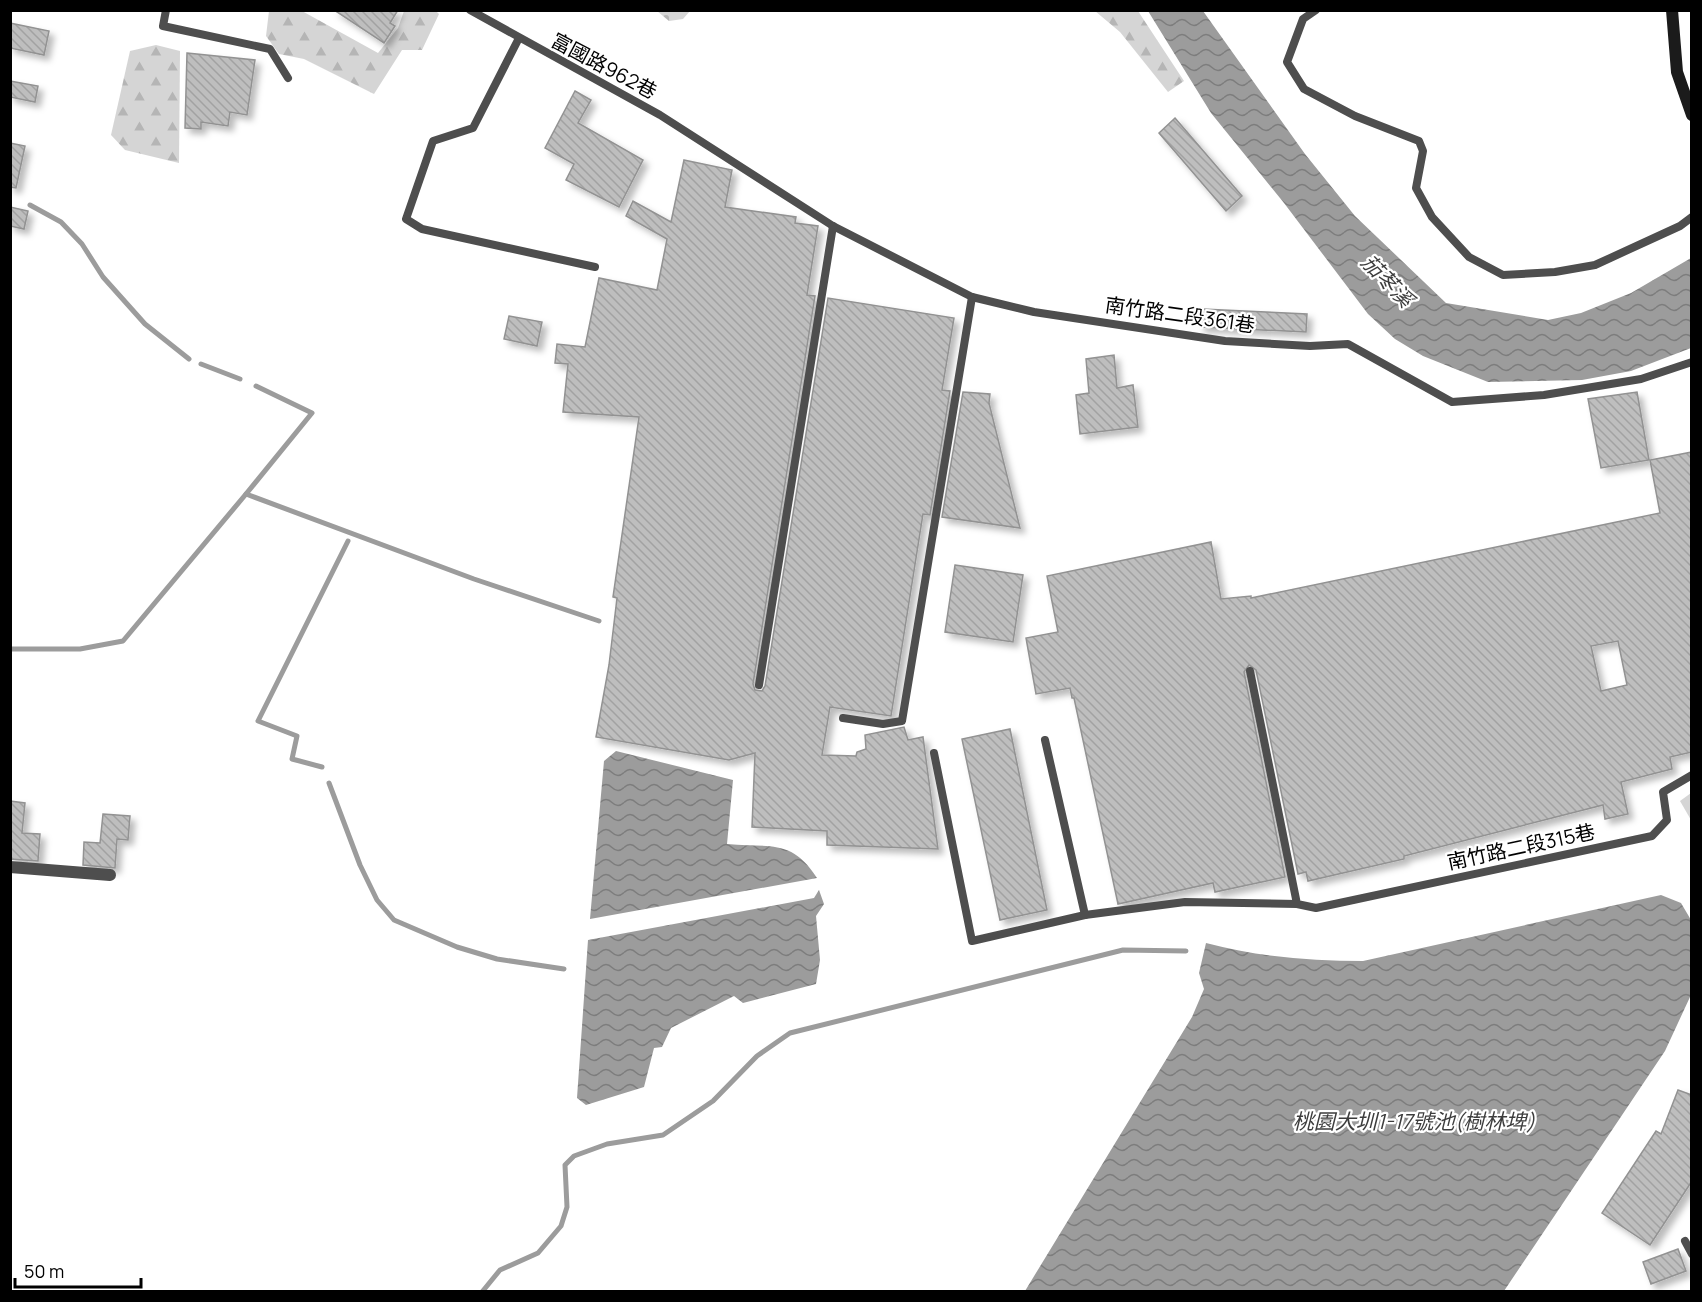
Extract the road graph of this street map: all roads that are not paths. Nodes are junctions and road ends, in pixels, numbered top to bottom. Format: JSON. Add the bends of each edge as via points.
{"nodes":[{"id":1,"x":166,"y":10,"type":"edge"},
{"id":2,"x":470,"y":10,"type":"edge"},
{"id":3,"x":1316,"y":10,"type":"edge"},
{"id":4,"x":1672,"y":10,"type":"edge"},
{"id":5,"x":519,"y":38,"type":"junction"},
{"id":6,"x":288,"y":78,"type":"dead end"},
{"id":7,"x":1692,"y":115,"type":"edge"},
{"id":8,"x":691,"y":135,"type":"joint"},
{"id":9,"x":1692,"y":217,"type":"edge"},
{"id":10,"x":833,"y":226,"type":"junction"},
{"id":11,"x":595,"y":267,"type":"dead end"},
{"id":12,"x":972,"y":297,"type":"junction"},
{"id":13,"x":1692,"y":362,"type":"edge"},
{"id":14,"x":1250,"y":671,"type":"dead end"},
{"id":15,"x":759,"y":685,"type":"dead end"},
{"id":16,"x":843,"y":718,"type":"dead end"},
{"id":17,"x":1046,"y":740,"type":"dead end"},
{"id":18,"x":934,"y":753,"type":"dead end"},
{"id":19,"x":1692,"y":775,"type":"edge"},
{"id":20,"x":10,"y":867,"type":"edge"},
{"id":21,"x":110,"y":875,"type":"dead end"},
{"id":22,"x":1297,"y":904,"type":"junction"},
{"id":23,"x":1085,"y":915,"type":"junction"},
{"id":24,"x":1685,"y":1241,"type":"dead end"},
{"id":25,"x":1692,"y":1254,"type":"edge"}],
"edges":[{"from":1,"to":6,"type":"lane","via":[[164,26],[270,49]]},
{"from":2,"to":5,"type":"lane","name":"富國路962巷"},
{"from":3,"to":9,"type":"lane","via":[[1304,19],[1287,62],[1304,88],[1355,116],[1419,141],[1423,151],[1416,188],[1432,217],[1469,257],[1503,274],[1595,266]]},
{"from":4,"to":7,"type":"street","via":[[1677,72]]},
{"from":5,"to":8,"type":"lane","name":"富國路962巷"},
{"from":5,"to":11,"type":"lane","via":[[473,128],[433,141],[406,219],[422,229]]},
{"from":8,"to":10,"type":"lane","name":"南竹路二段361巷"},
{"from":10,"to":12,"type":"lane","name":"南竹路二段361巷"},
{"from":10,"to":15,"type":"lane"},
{"from":12,"to":13,"type":"lane","name":"南竹路二段361巷","via":[[1034,312],[1225,341],[1348,344],[1452,402],[1544,394],[1641,379]]},
{"from":12,"to":16,"type":"lane","via":[[902,721],[883,724]]},
{"from":14,"to":22,"type":"lane"},
{"from":17,"to":23,"type":"lane"},
{"from":18,"to":23,"type":"lane","via":[[972,941]]},
{"from":19,"to":22,"type":"lane","name":"南竹路二段315巷","via":[[1663,792],[1667,820],[1652,836],[1316,908]]},
{"from":20,"to":21,"type":"street"},
{"from":22,"to":23,"type":"lane","via":[[1185,902]]},
{"from":24,"to":25,"type":"lane"}]}
